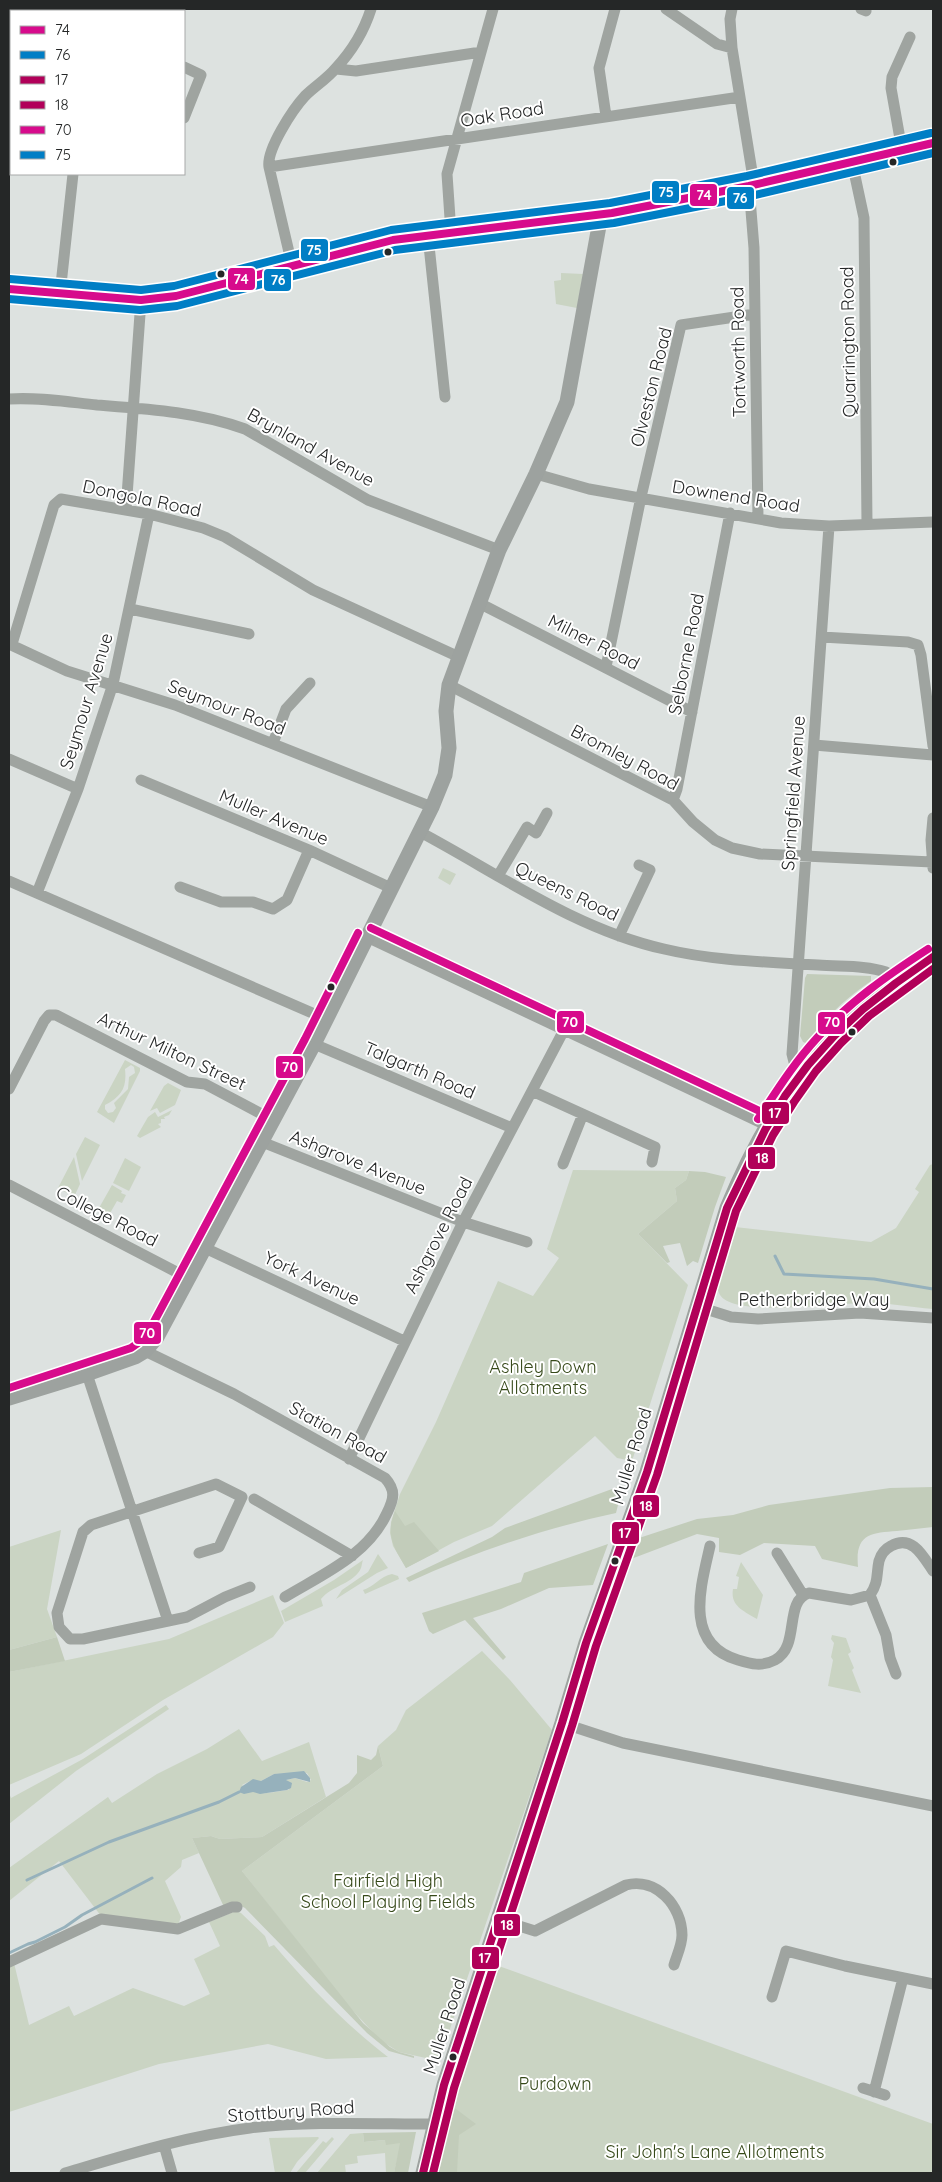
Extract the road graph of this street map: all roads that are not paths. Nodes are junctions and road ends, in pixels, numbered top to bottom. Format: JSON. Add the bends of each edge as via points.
{"nodes":[{"id":1,"x":371,"y":9,"type":"edge"},
{"id":2,"x":493,"y":9,"type":"edge"},
{"id":3,"x":615,"y":9,"type":"edge"},
{"id":4,"x":666,"y":9,"type":"edge"},
{"id":5,"x":732,"y":9,"type":"edge"},
{"id":6,"x":910,"y":37,"type":"dead end"},
{"id":7,"x":732,"y":48,"type":"junction"},
{"id":8,"x":481,"y":52,"type":"junction"},
{"id":9,"x":185,"y":67,"type":"edge"},
{"id":10,"x":336,"y":69,"type":"junction"},
{"id":11,"x":740,"y":96,"type":"junction"},
{"id":12,"x":185,"y":115,"type":"edge"},
{"id":13,"x":606,"y":116,"type":"junction"},
{"id":14,"x":456,"y":139,"type":"junction"},
{"id":15,"x":933,"y":143,"type":"edge"},
{"id":16,"x":902,"y":150,"type":"junction"},
{"id":17,"x":852,"y":162,"type":"junction"},
{"id":18,"x":269,"y":167,"type":"junction"},
{"id":19,"x":73,"y":175,"type":"edge"},
{"id":20,"x":752,"y":185,"type":"junction"},
{"id":21,"x":601,"y":215,"type":"junction"},
{"id":22,"x":452,"y":233,"type":"junction"},
{"id":23,"x":428,"y":236,"type":"junction"},
{"id":24,"x":292,"y":265,"type":"junction"},
{"id":25,"x":9,"y":290,"type":"edge"},
{"id":26,"x":60,"y":294,"type":"junction"},
{"id":27,"x":141,"y":300,"type":"junction"},
{"id":28,"x":755,"y":314,"type":"junction"},
{"id":29,"x":445,"y":397,"type":"dead end"},
{"id":30,"x":9,"y":399,"type":"edge"},
{"id":31,"x":133,"y":408,"type":"junction"},
{"id":32,"x":536,"y":474,"type":"junction"},
{"id":33,"x":641,"y":498,"type":"junction"},
{"id":34,"x":126,"y":510,"type":"junction"},
{"id":35,"x":730,"y":513,"type":"junction"},
{"id":36,"x":149,"y":514,"type":"junction"},
{"id":37,"x":758,"y":518,"type":"junction"},
{"id":38,"x":933,"y":522,"type":"edge"},
{"id":39,"x":867,"y":524,"type":"junction"},
{"id":40,"x":829,"y":526,"type":"junction"},
{"id":41,"x":499,"y":550,"type":"junction"},
{"id":42,"x":479,"y":603,"type":"junction"},
{"id":43,"x":130,"y":610,"type":"junction"},
{"id":44,"x":249,"y":634,"type":"dead end"},
{"id":45,"x":822,"y":637,"type":"junction"},
{"id":46,"x":10,"y":644,"type":"edge"},
{"id":47,"x":459,"y":657,"type":"junction"},
{"id":48,"x":606,"y":667,"type":"junction"},
{"id":49,"x":310,"y":683,"type":"dead end"},
{"id":50,"x":113,"y":684,"type":"junction"},
{"id":51,"x":449,"y":685,"type":"junction"},
{"id":52,"x":692,"y":712,"type":"junction"},
{"id":53,"x":273,"y":743,"type":"junction"},
{"id":54,"x":814,"y":745,"type":"junction"},
{"id":55,"x":933,"y":746,"type":"edge"},
{"id":56,"x":933,"y":755,"type":"edge"},
{"id":57,"x":9,"y":760,"type":"edge"},
{"id":58,"x":141,"y":780,"type":"dead end"},
{"id":59,"x":78,"y":789,"type":"junction"},
{"id":60,"x":673,"y":800,"type":"junction"},
{"id":61,"x":432,"y":807,"type":"junction"},
{"id":62,"x":548,"y":813,"type":"dead end"},
{"id":63,"x":933,"y":818,"type":"edge"},
{"id":64,"x":420,"y":832,"type":"junction"},
{"id":65,"x":310,"y":850,"type":"junction"},
{"id":66,"x":805,"y":856,"type":"junction"},
{"id":67,"x":639,"y":865,"type":"dead end"},
{"id":68,"x":933,"y":865,"type":"edge"},
{"id":69,"x":498,"y":876,"type":"junction"},
{"id":70,"x":9,"y":880,"type":"edge"},
{"id":71,"x":180,"y":887,"type":"dead end"},
{"id":72,"x":392,"y":888,"type":"junction"},
{"id":73,"x":37,"y":892,"type":"junction"},
{"id":74,"x":619,"y":936,"type":"junction"},
{"id":75,"x":366,"y":937,"type":"junction"},
{"id":76,"x":933,"y":957,"type":"edge"},
{"id":77,"x":798,"y":964,"type":"junction"},
{"id":78,"x":886,"y":972,"type":"dead end"},
{"id":79,"x":326,"y":1019,"type":"junction"},
{"id":80,"x":564,"y":1030,"type":"junction"},
{"id":81,"x":314,"y":1044,"type":"junction"},
{"id":82,"x":794,"y":1062,"type":"dead end"},
{"id":83,"x":9,"y":1089,"type":"edge"},
{"id":84,"x":532,"y":1091,"type":"junction"},
{"id":85,"x":583,"y":1114,"type":"junction"},
{"id":86,"x":273,"y":1120,"type":"junction"},
{"id":87,"x":766,"y":1125,"type":"junction"},
{"id":88,"x":512,"y":1128,"type":"junction"},
{"id":89,"x":262,"y":1142,"type":"junction"},
{"id":90,"x":652,"y":1162,"type":"dead end"},
{"id":91,"x":563,"y":1164,"type":"dead end"},
{"id":92,"x":9,"y":1185,"type":"edge"},
{"id":93,"x":463,"y":1222,"type":"junction"},
{"id":94,"x":527,"y":1242,"type":"dead end"},
{"id":95,"x":205,"y":1248,"type":"junction"},
{"id":96,"x":188,"y":1278,"type":"junction"},
{"id":97,"x":696,"y":1306,"type":"junction"},
{"id":98,"x":933,"y":1318,"type":"edge"},
{"id":99,"x":404,"y":1341,"type":"junction"},
{"id":100,"x":145,"y":1351,"type":"junction"},
{"id":101,"x":88,"y":1374,"type":"junction"},
{"id":102,"x":9,"y":1398,"type":"edge"},
{"id":103,"x":349,"y":1459,"type":"junction"},
{"id":104,"x":254,"y":1499,"type":"dead end"},
{"id":105,"x":133,"y":1510,"type":"junction"},
{"id":106,"x":777,"y":1553,"type":"dead end"},
{"id":107,"x":199,"y":1554,"type":"dead end"},
{"id":108,"x":352,"y":1556,"type":"junction"},
{"id":109,"x":720,"y":1558,"type":"dead end"},
{"id":110,"x":933,"y":1571,"type":"edge"},
{"id":111,"x":250,"y":1587,"type":"dead end"},
{"id":112,"x":804,"y":1595,"type":"junction"},
{"id":113,"x":870,"y":1595,"type":"junction"},
{"id":114,"x":285,"y":1597,"type":"dead end"},
{"id":115,"x":168,"y":1621,"type":"junction"},
{"id":116,"x":896,"y":1674,"type":"dead end"},
{"id":117,"x":562,"y":1723,"type":"junction"},
{"id":118,"x":933,"y":1806,"type":"edge"},
{"id":119,"x":237,"y":1907,"type":"dead end"},
{"id":120,"x":497,"y":1919,"type":"junction"},
{"id":121,"x":9,"y":1962,"type":"edge"},
{"id":122,"x":674,"y":1965,"type":"dead end"},
{"id":123,"x":903,"y":1978,"type":"junction"},
{"id":124,"x":933,"y":1984,"type":"edge"},
{"id":125,"x":772,"y":1998,"type":"dead end"},
{"id":126,"x":863,"y":2088,"type":"dead end"},
{"id":127,"x":434,"y":2124,"type":"junction"},
{"id":128,"x":164,"y":2145,"type":"junction"},
{"id":129,"x":65,"y":2173,"type":"edge"},
{"id":130,"x":172,"y":2173,"type":"edge"},
{"id":131,"x":423,"y":2173,"type":"edge"}],
"edges":[{"from":1,"to":10,"type":"street","via":[[362,32]]},
{"from":2,"to":8,"type":"street"},
{"from":3,"to":13,"type":"street","via":[[599,68]]},
{"from":4,"to":7,"type":"street","via":[[717,44]]},
{"from":5,"to":7,"type":"street","name":"Tortworth Road"},
{"from":6,"to":16,"type":"street","via":[[892,77],[891,88]]},
{"from":7,"to":11,"type":"street","name":"Tortworth Road"},
{"from":8,"to":10,"type":"street","via":[[356,71]]},
{"from":8,"to":14,"type":"street"},
{"from":9,"to":12,"type":"street","via":[[201,75]]},
{"from":10,"to":18,"type":"street","via":[[296,106],[269,154]]},
{"from":11,"to":13,"type":"street","name":"Oak Road"},
{"from":11,"to":20,"type":"street","name":"Tortworth Road"},
{"from":13,"to":14,"type":"street","name":"Oak Road"},
{"from":14,"to":18,"type":"street","name":"Oak Road"},
{"from":14,"to":22,"type":"street","via":[[447,184]]},
{"from":15,"to":16,"type":"main road"},
{"from":16,"to":17,"type":"main road"},
{"from":17,"to":20,"type":"main road"},
{"from":17,"to":39,"type":"street","name":"Quarrington Road","via":[[864,218]]},
{"from":18,"to":24,"type":"street"},
{"from":19,"to":26,"type":"street"},
{"from":20,"to":21,"type":"main road"},
{"from":20,"to":28,"type":"street","name":"Tortworth Road"},
{"from":21,"to":22,"type":"main road"},
{"from":21,"to":32,"type":"main road","via":[[567,402]]},
{"from":22,"to":23,"type":"main road"},
{"from":23,"to":24,"type":"main road","via":[[393,240]]},
{"from":23,"to":29,"type":"street"},
{"from":24,"to":27,"type":"main road","via":[[201,291]]},
{"from":25,"to":26,"type":"main road"},
{"from":26,"to":27,"type":"main road"},
{"from":27,"to":31,"type":"street"},
{"from":28,"to":33,"type":"street","name":"Olveston Road","via":[[681,325]]},
{"from":28,"to":37,"type":"street","name":"Tortworth Road"},
{"from":30,"to":31,"type":"street","name":"Brynland Avenue"},
{"from":31,"to":34,"type":"street"},
{"from":31,"to":41,"type":"street","name":"Brynland Avenue","via":[[195,414],[246,429],[368,500]]},
{"from":32,"to":33,"type":"street","name":"Downend Road","via":[[589,489]]},
{"from":32,"to":41,"type":"main road"},
{"from":33,"to":35,"type":"street","name":"Downend Road"},
{"from":33,"to":48,"type":"street"},
{"from":34,"to":36,"type":"street","name":"Dongola Road"},
{"from":34,"to":46,"type":"street","name":"Dongola Road","via":[[61,499],[57,501]]},
{"from":35,"to":37,"type":"street","name":"Downend Road"},
{"from":35,"to":52,"type":"street","name":"Selborne Road"},
{"from":36,"to":43,"type":"street","name":"Seymour Avenue"},
{"from":36,"to":47,"type":"street","name":"Dongola Road","via":[[225,536],[313,590]]},
{"from":37,"to":40,"type":"street","name":"Downend Road"},
{"from":38,"to":39,"type":"street","name":"Downend Road"},
{"from":39,"to":40,"type":"street","name":"Downend Road"},
{"from":40,"to":45,"type":"street","name":"Springfield Avenue"},
{"from":41,"to":42,"type":"main road"},
{"from":42,"to":47,"type":"main road"},
{"from":42,"to":48,"type":"street","name":"Milner Road"},
{"from":43,"to":44,"type":"street"},
{"from":43,"to":50,"type":"street","name":"Seymour Avenue"},
{"from":45,"to":54,"type":"street","name":"Springfield Avenue"},
{"from":45,"to":55,"type":"street","via":[[918,645]]},
{"from":46,"to":50,"type":"street","name":"Seymour Road","via":[[67,671]]},
{"from":47,"to":51,"type":"main road"},
{"from":48,"to":52,"type":"street","name":"Milner Road"},
{"from":49,"to":53,"type":"street","via":[[286,709]]},
{"from":50,"to":53,"type":"street","name":"Seymour Road"},
{"from":50,"to":59,"type":"street","name":"Seymour Avenue"},
{"from":51,"to":60,"type":"street","name":"Bromley Road"},
{"from":51,"to":61,"type":"main road","via":[[446,711],[449,748],[445,775]]},
{"from":52,"to":60,"type":"street","name":"Selborne Road"},
{"from":53,"to":61,"type":"street","name":"Seymour Road"},
{"from":54,"to":56,"type":"street"},
{"from":54,"to":66,"type":"street","name":"Springfield Avenue"},
{"from":57,"to":59,"type":"street"},
{"from":58,"to":65,"type":"street","name":"Muller Avenue"},
{"from":59,"to":73,"type":"street","name":"Seymour Avenue"},
{"from":60,"to":66,"type":"street","name":"Bromley Road","via":[[715,840],[732,848],[760,854]]},
{"from":61,"to":64,"type":"main road"},
{"from":62,"to":69,"type":"street","via":[[536,833],[527,827]]},
{"from":63,"to":68,"type":"street"},
{"from":64,"to":69,"type":"street","name":"Queens Road"},
{"from":64,"to":72,"type":"main road"},
{"from":65,"to":71,"type":"street","via":[[287,900],[273,909],[253,902],[221,902]]},
{"from":65,"to":72,"type":"street","name":"Muller Avenue"},
{"from":66,"to":68,"type":"street","name":"Bromley Road"},
{"from":66,"to":77,"type":"street","name":"Springfield Avenue"},
{"from":67,"to":74,"type":"street","via":[[650,870]]},
{"from":69,"to":74,"type":"street","name":"Queens Road","via":[[563,912]]},
{"from":70,"to":73,"type":"street"},
{"from":72,"to":75,"type":"main road"},
{"from":73,"to":79,"type":"street"},
{"from":74,"to":77,"type":"street","name":"Queens Road","via":[[664,949],[719,958]]},
{"from":75,"to":79,"type":"main road"},
{"from":75,"to":80,"type":"street"},
{"from":76,"to":87,"type":"main road","name":"Muller Road","via":[[895,981],[825,1043]]},
{"from":77,"to":78,"type":"street","name":"Queens Road"},
{"from":77,"to":82,"type":"street","name":"Springfield Avenue"},
{"from":79,"to":81,"type":"main road"},
{"from":80,"to":84,"type":"street","name":"Ashgrove Road"},
{"from":80,"to":87,"type":"street"},
{"from":81,"to":86,"type":"main road"},
{"from":81,"to":88,"type":"street","name":"Talgarth Road"},
{"from":83,"to":86,"type":"street","name":"Arthur Milton Street","via":[[44,1021],[49,1015],[56,1015],[187,1082],[205,1084]]},
{"from":84,"to":85,"type":"street"},
{"from":84,"to":88,"type":"street","name":"Ashgrove Road"},
{"from":85,"to":90,"type":"street","via":[[655,1147]]},
{"from":85,"to":91,"type":"street"},
{"from":86,"to":89,"type":"main road"},
{"from":87,"to":97,"type":"main road","name":"Muller Road","via":[[727,1208]]},
{"from":88,"to":93,"type":"street","name":"Ashgrove Road"},
{"from":89,"to":93,"type":"street","name":"Ashgrove Avenue"},
{"from":89,"to":95,"type":"main road"},
{"from":92,"to":96,"type":"street","name":"College Road"},
{"from":93,"to":94,"type":"street","name":"Ashgrove Avenue"},
{"from":93,"to":99,"type":"street","name":"Ashgrove Road"},
{"from":95,"to":96,"type":"main road"},
{"from":95,"to":99,"type":"street","name":"York Avenue"},
{"from":96,"to":100,"type":"main road","via":[[157,1337]]},
{"from":97,"to":98,"type":"street","name":"Petherbridge Way","via":[[731,1317],[758,1319],[860,1313]]},
{"from":97,"to":117,"type":"main road","name":"Muller Road","via":[[647,1472],[586,1643]]},
{"from":99,"to":103,"type":"street","name":"Ashgrove Road"},
{"from":100,"to":101,"type":"main road"},
{"from":100,"to":103,"type":"street","name":"Station Road","via":[[234,1394]]},
{"from":101,"to":102,"type":"main road"},
{"from":101,"to":105,"type":"street"},
{"from":103,"to":108,"type":"street","name":"Station Road","via":[[385,1478],[394,1497],[375,1535]]},
{"from":104,"to":108,"type":"street"},
{"from":105,"to":107,"type":"street","via":[[216,1484],[242,1497],[219,1547]]},
{"from":105,"to":115,"type":"street"},
{"from":105,"to":115,"type":"street","via":[[84,1530],[57,1613],[57,1622],[66,1636],[79,1640]]},
{"from":106,"to":112,"type":"street"},
{"from":108,"to":114,"type":"street","name":"Station Road"},
{"from":109,"to":112,"type":"street","via":[[709,1551],[699,1600],[700,1619],[708,1638],[725,1656],[758,1665],[778,1658],[789,1644],[794,1614],[798,1601]]},
{"from":110,"to":113,"type":"street","via":[[915,1545],[906,1542],[894,1544],[880,1559],[878,1579]]},
{"from":111,"to":115,"type":"street","via":[[195,1614]]},
{"from":112,"to":113,"type":"street","via":[[809,1593],[852,1600]]},
{"from":113,"to":116,"type":"street","via":[[886,1634]]},
{"from":117,"to":118,"type":"street","via":[[623,1743]]},
{"from":117,"to":120,"type":"main road","name":"Muller Road"},
{"from":119,"to":121,"type":"street","via":[[178,1929],[101,1919]]},
{"from":120,"to":122,"type":"street","via":[[536,1931],[626,1885],[649,1885],[671,1902],[679,1918],[682,1935]]},
{"from":120,"to":127,"type":"main road","name":"Muller Road"},
{"from":123,"to":124,"type":"street"},
{"from":123,"to":125,"type":"street","via":[[786,1951]]},
{"from":123,"to":126,"type":"street","via":[[879,2094]]},
{"from":127,"to":128,"type":"street","name":"Stottbury Road","via":[[264,2127]]},
{"from":127,"to":131,"type":"main road","name":"Muller Road"},
{"from":128,"to":129,"type":"street","name":"Stottbury Road"},
{"from":128,"to":130,"type":"street"}]}
